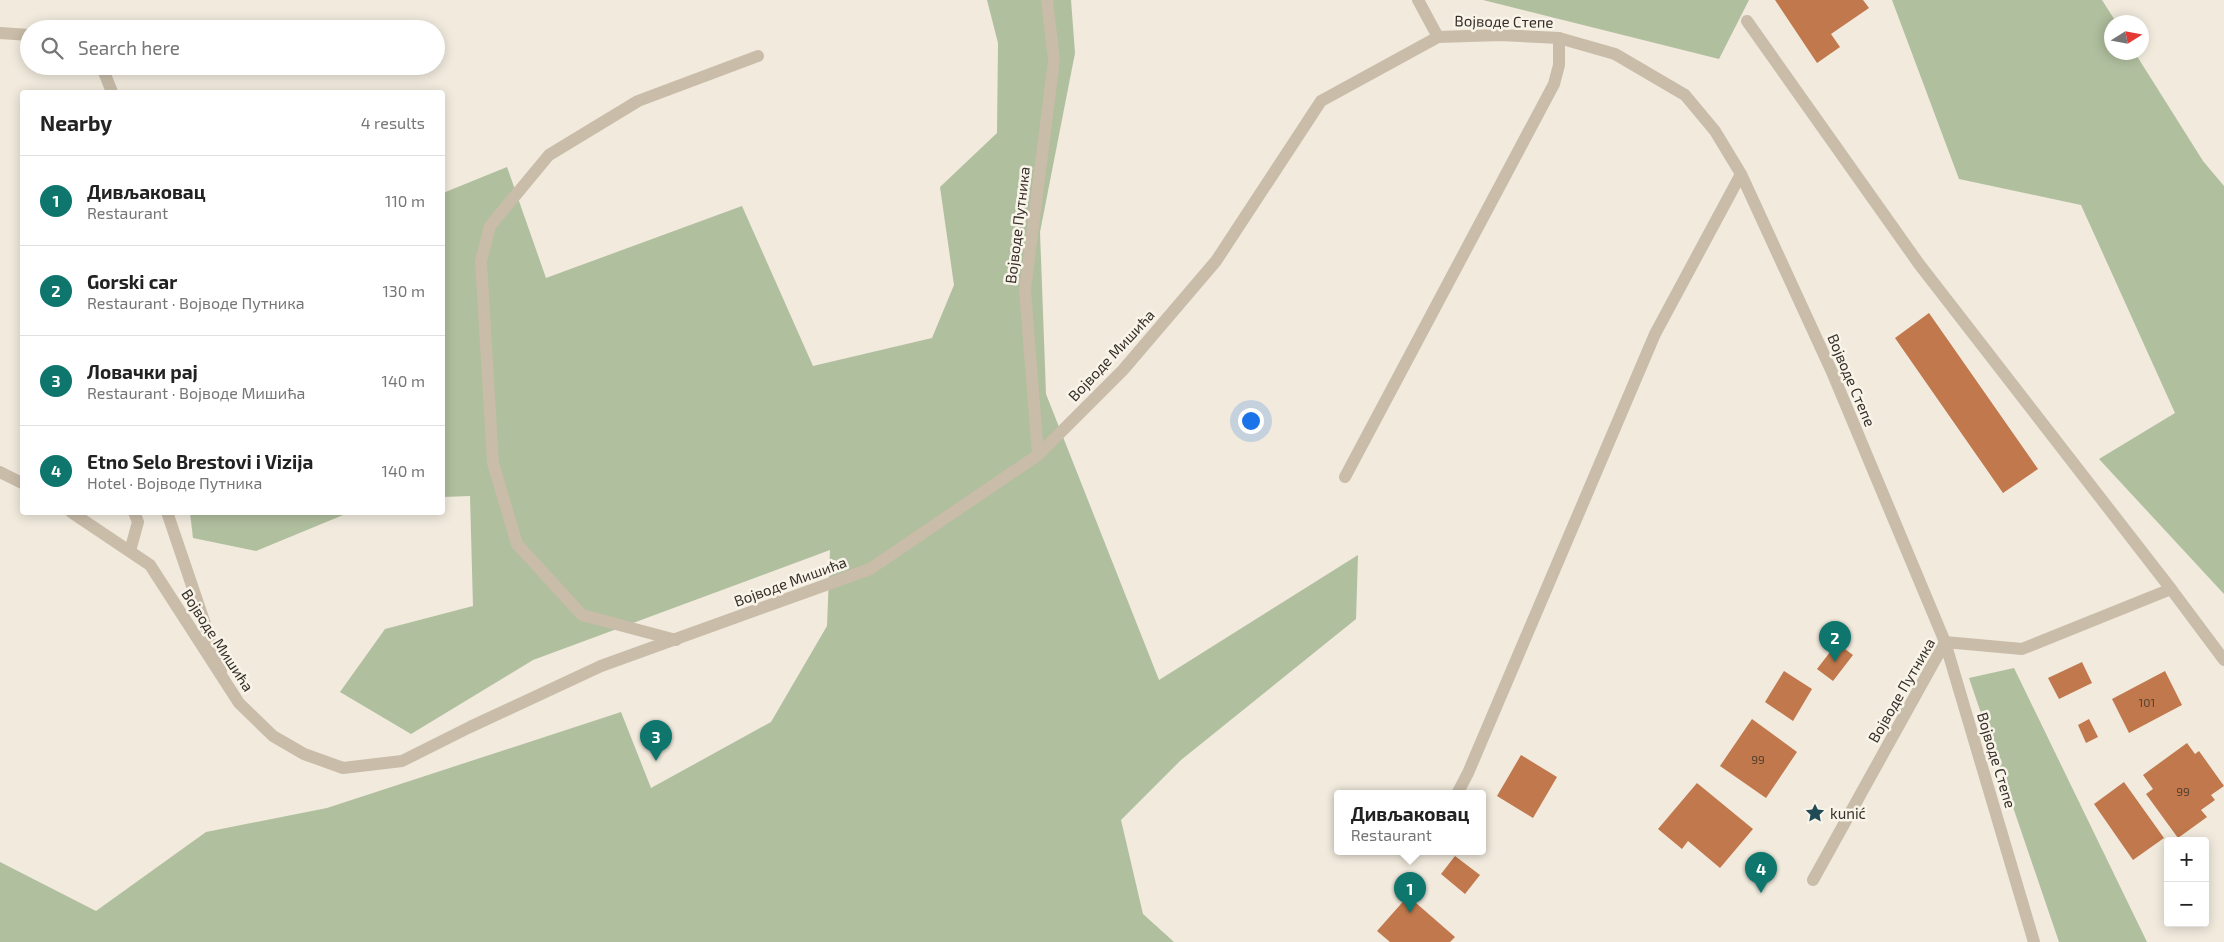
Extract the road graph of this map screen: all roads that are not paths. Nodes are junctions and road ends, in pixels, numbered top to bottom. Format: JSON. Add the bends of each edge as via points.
{"nodes":[{"id":1,"x":1047,"y":0,"type":"edge"},
{"id":2,"x":1418,"y":0,"type":"edge"},
{"id":3,"x":1747,"y":21,"type":"dead end"},
{"id":4,"x":0,"y":33,"type":"edge"},
{"id":5,"x":20,"y":34,"type":"edge"},
{"id":6,"x":1438,"y":37,"type":"junction"},
{"id":7,"x":1559,"y":38,"type":"junction"},
{"id":8,"x":758,"y":56,"type":"dead end"},
{"id":9,"x":105,"y":75,"type":"edge"},
{"id":10,"x":111,"y":90,"type":"edge"},
{"id":11,"x":1741,"y":174,"type":"junction"},
{"id":12,"x":1038,"y":455,"type":"junction"},
{"id":13,"x":0,"y":472,"type":"edge"},
{"id":14,"x":1346,"y":477,"type":"dead end"},
{"id":15,"x":20,"y":482,"type":"edge"},
{"id":16,"x":74,"y":515,"type":"edge"},
{"id":17,"x":135,"y":515,"type":"edge"},
{"id":18,"x":168,"y":515,"type":"edge"},
{"id":19,"x":130,"y":552,"type":"junction"},
{"id":20,"x":2171,"y":590,"type":"junction"},
{"id":21,"x":676,"y":640,"type":"junction"},
{"id":22,"x":1945,"y":642,"type":"junction"},
{"id":23,"x":2224,"y":660,"type":"edge"},
{"id":24,"x":224,"y":679,"type":"junction"},
{"id":25,"x":1459,"y":790,"type":"edge"},
{"id":26,"x":1812,"y":880,"type":"dead end"},
{"id":27,"x":2034,"y":942,"type":"edge"}],
"edges":[{"from":1,"to":12,"type":"street","name":"Војводе Путника","via":[[1054,60],[1025,290]]},
{"from":2,"to":6,"type":"street"},
{"from":3,"to":20,"type":"street","via":[[1919,264]]},
{"from":4,"to":5,"type":"street"},
{"from":6,"to":7,"type":"street","name":"Војводе Степе","via":[[1500,35]]},
{"from":6,"to":12,"type":"street","name":"Војводе Мишића","via":[[1321,101],[1216,261],[1123,370]]},
{"from":7,"to":11,"type":"street","name":"Војводе Степе","via":[[1615,54],[1685,95],[1716,131]]},
{"from":7,"to":14,"type":"street","via":[[1559,65],[1554,84]]},
{"from":8,"to":21,"type":"street","via":[[638,101],[548,155],[490,226],[481,261],[493,463],[516,544],[582,615]]},
{"from":9,"to":10,"type":"street"},
{"from":11,"to":22,"type":"street","name":"Војводе Степе","via":[[1832,372]]},
{"from":11,"to":25,"type":"street","via":[[1655,334]]},
{"from":12,"to":21,"type":"street","name":"Војводе Мишића","via":[[870,569]]},
{"from":13,"to":15,"type":"street"},
{"from":16,"to":19,"type":"street","name":"Војводе Мишића"},
{"from":17,"to":19,"type":"street","via":[[138,522]]},
{"from":18,"to":24,"type":"street"},
{"from":19,"to":24,"type":"street","name":"Војводе Мишића","via":[[150,565]]},
{"from":20,"to":22,"type":"street","name":"Војводе Путника","via":[[2022,649]]},
{"from":20,"to":23,"type":"street"},
{"from":21,"to":24,"type":"street","name":"Војводе Мишића","via":[[601,666],[402,760],[343,768],[304,754],[273,736],[239,702]]},
{"from":22,"to":26,"type":"street","name":"Војводе Путника"},
{"from":22,"to":27,"type":"street","name":"Војводе Степе"}]}
